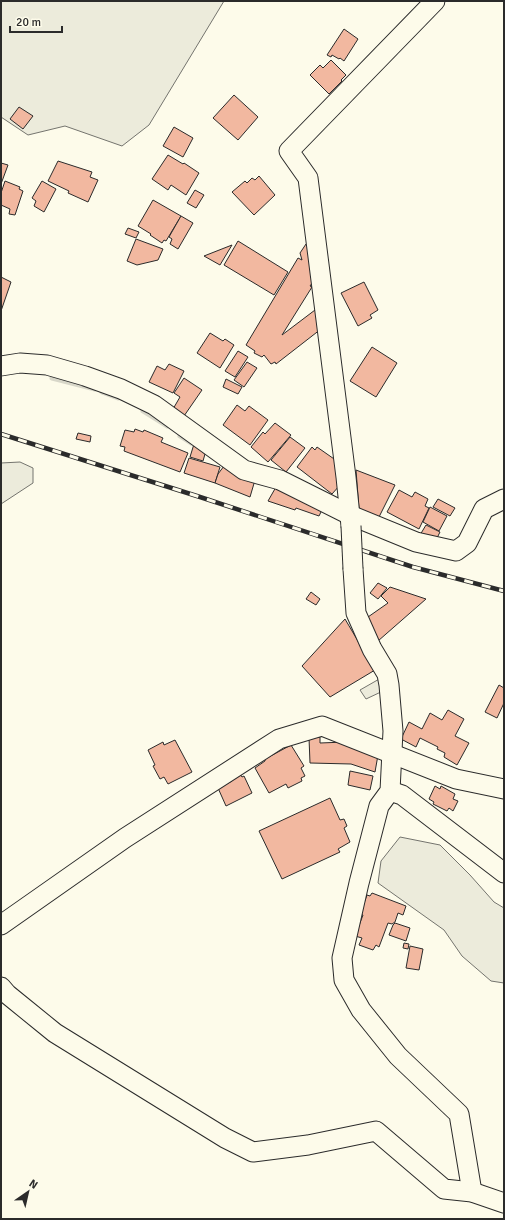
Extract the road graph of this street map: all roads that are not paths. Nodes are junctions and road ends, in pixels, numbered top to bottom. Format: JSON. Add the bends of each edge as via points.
{"nodes":[{"id":1,"x":435,"y":1,"type":"edge"},
{"id":2,"x":1,"y":366,"type":"edge"},
{"id":3,"x":504,"y":499,"type":"edge"},
{"id":4,"x":351,"y":520,"type":"junction"},
{"id":5,"x":391,"y":753,"type":"junction"},
{"id":6,"x":504,"y":789,"type":"edge"},
{"id":7,"x":390,"y":791,"type":"junction"},
{"id":8,"x":504,"y":873,"type":"edge"},
{"id":9,"x":1,"y":924,"type":"edge"},
{"id":10,"x":1,"y":986,"type":"edge"},
{"id":11,"x":472,"y":1192,"type":"junction"},
{"id":12,"x":504,"y":1203,"type":"edge"}],
"edges":[{"from":1,"to":4,"type":"street","via":[[289,151],[308,178]]},
{"from":2,"to":4,"type":"street","via":[[20,363],[47,365],[121,389],[154,405],[244,470],[280,480]]},
{"from":3,"to":4,"type":"street","via":[[484,509],[467,542],[456,551],[416,542]]},
{"from":4,"to":5,"type":"street","bridge":true,"via":[[356,613],[390,685],[393,731]]},
{"from":5,"to":6,"type":"street","via":[[456,779]]},
{"from":5,"to":7,"type":"street"},
{"from":5,"to":9,"type":"street","via":[[322,726],[279,739],[125,838]]},
{"from":7,"to":8,"type":"street","via":[[402,795]]},
{"from":7,"to":11,"type":"street","via":[[379,806],[359,883],[342,958],[344,980],[361,1010],[398,1056],[459,1114]]},
{"from":10,"to":11,"type":"street","via":[[6,994],[55,1033],[225,1138],[253,1152],[308,1145],[376,1131],[444,1189]]},
{"from":11,"to":12,"type":"street"}]}
